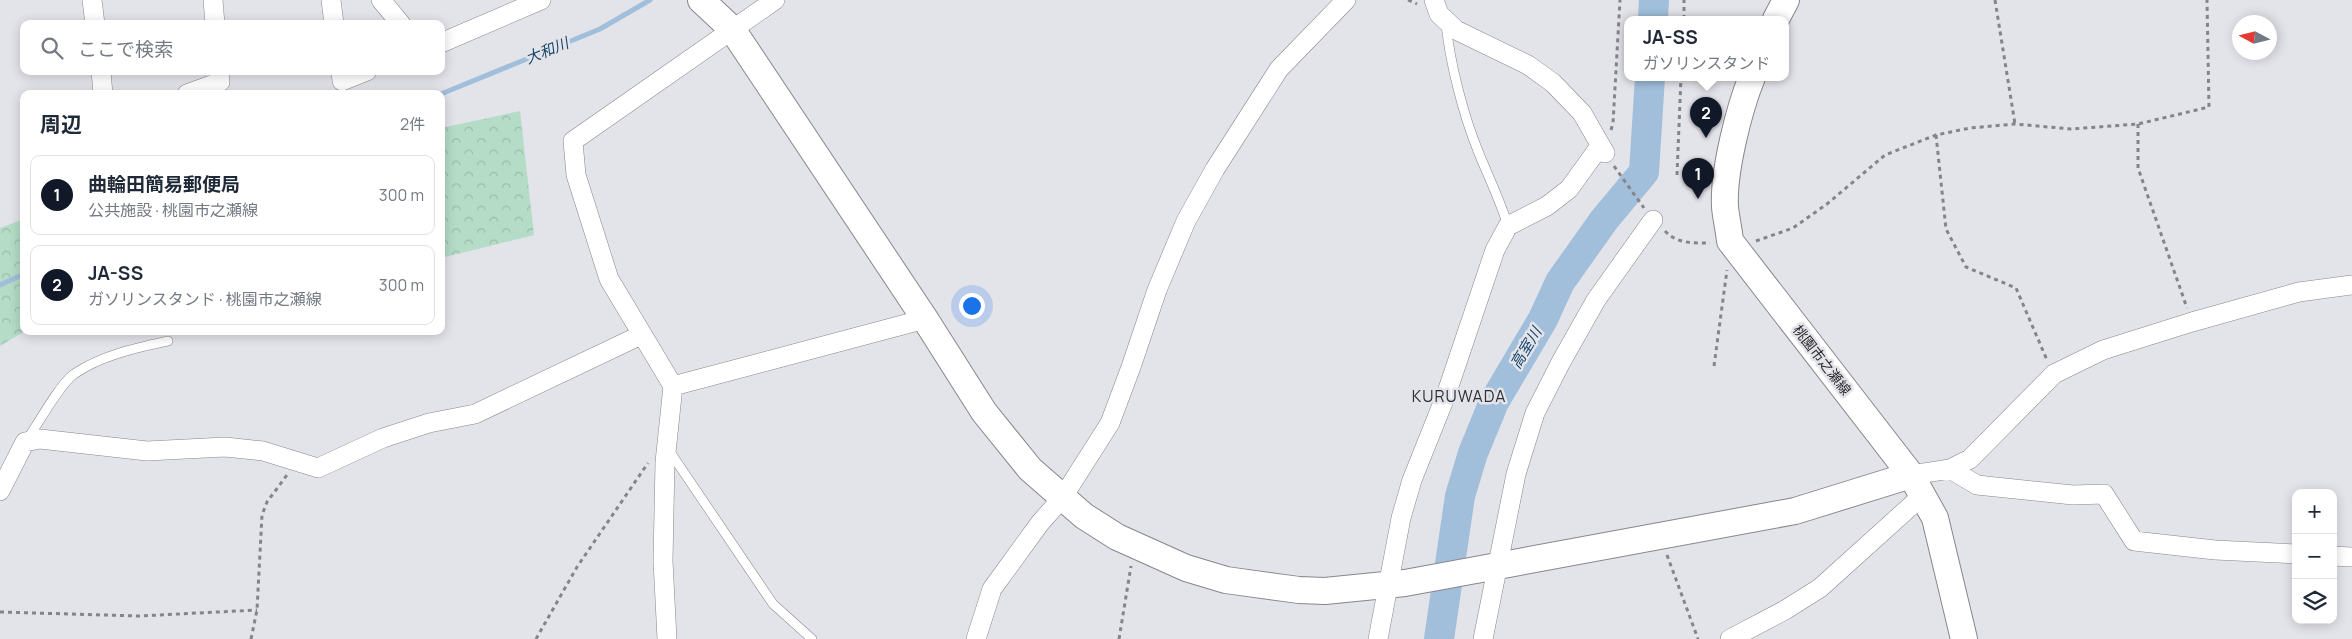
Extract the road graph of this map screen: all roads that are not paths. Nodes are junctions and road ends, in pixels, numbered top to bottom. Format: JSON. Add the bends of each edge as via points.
{"nodes":[{"id":1,"x":92,"y":0,"type":"edge"},
{"id":2,"x":213,"y":0,"type":"edge"},
{"id":3,"x":331,"y":0,"type":"edge"},
{"id":4,"x":381,"y":0,"type":"edge"},
{"id":5,"x":541,"y":0,"type":"edge"},
{"id":6,"x":701,"y":0,"type":"edge"},
{"id":7,"x":775,"y":0,"type":"edge"},
{"id":8,"x":1346,"y":0,"type":"edge"},
{"id":9,"x":1434,"y":0,"type":"edge"},
{"id":10,"x":1786,"y":0,"type":"edge"},
{"id":11,"x":1778,"y":16,"type":"edge"},
{"id":12,"x":94,"y":20,"type":"edge"},
{"id":13,"x":215,"y":20,"type":"edge"},
{"id":14,"x":334,"y":20,"type":"edge"},
{"id":15,"x":398,"y":20,"type":"edge"},
{"id":16,"x":1445,"y":20,"type":"junction"},
{"id":17,"x":727,"y":24,"type":"junction"},
{"id":18,"x":445,"y":41,"type":"edge"},
{"id":19,"x":101,"y":75,"type":"edge"},
{"id":20,"x":220,"y":75,"type":"edge"},
{"id":21,"x":341,"y":75,"type":"edge"},
{"id":22,"x":356,"y":75,"type":"edge"},
{"id":23,"x":1751,"y":81,"type":"edge"},
{"id":24,"x":102,"y":90,"type":"edge"},
{"id":25,"x":198,"y":90,"type":"edge"},
{"id":26,"x":1653,"y":219,"type":"road end"},
{"id":27,"x":1508,"y":226,"type":"junction"},
{"id":28,"x":2352,"y":285,"type":"edge"},
{"id":29,"x":925,"y":319,"type":"junction"},
{"id":30,"x":641,"y":335,"type":"junction"},
{"id":31,"x":168,"y":341,"type":"dead end"},
{"id":32,"x":673,"y":386,"type":"junction"},
{"id":33,"x":25,"y":442,"type":"junction"},
{"id":34,"x":667,"y":447,"type":"junction"},
{"id":35,"x":1950,"y":469,"type":"junction"},
{"id":36,"x":1917,"y":485,"type":"junction"},
{"id":37,"x":0,"y":491,"type":"edge"},
{"id":38,"x":1063,"y":498,"type":"junction"},
{"id":39,"x":2292,"y":554,"type":"edge"},
{"id":40,"x":2337,"y":556,"type":"edge"},
{"id":41,"x":2352,"y":557,"type":"edge"},
{"id":42,"x":1493,"y":566,"type":"junction"},
{"id":43,"x":1397,"y":584,"type":"junction"},
{"id":44,"x":667,"y":639,"type":"edge"},
{"id":45,"x":812,"y":639,"type":"edge"},
{"id":46,"x":976,"y":639,"type":"edge"},
{"id":47,"x":1378,"y":639,"type":"edge"},
{"id":48,"x":1483,"y":639,"type":"edge"},
{"id":49,"x":1730,"y":639,"type":"edge"},
{"id":50,"x":1964,"y":639,"type":"edge"}],
"edges":[{"from":1,"to":12,"type":"street"},
{"from":2,"to":13,"type":"street"},
{"from":3,"to":14,"type":"street"},
{"from":4,"to":15,"type":"street"},
{"from":5,"to":18,"type":"street"},
{"from":6,"to":17,"type":"street"},
{"from":7,"to":17,"type":"street"},
{"from":8,"to":38,"type":"street","via":[[1279,69],[1215,169],[1186,221],[1156,290],[1110,423]]},
{"from":9,"to":16,"type":"street"},
{"from":10,"to":11,"type":"street"},
{"from":16,"to":27,"type":"lane","via":[[1450,55],[1477,150]]},
{"from":16,"to":27,"type":"street","via":[[1456,30],[1528,65],[1553,83],[1582,113],[1603,150],[1569,189],[1547,206]]},
{"from":17,"to":29,"type":"street"},
{"from":17,"to":30,"type":"street","via":[[573,141],[576,175],[609,279]]},
{"from":19,"to":24,"type":"street"},
{"from":20,"to":25,"type":"street","via":[[220,82]]},
{"from":21,"to":22,"type":"street","via":[[342,80]]},
{"from":23,"to":36,"type":"street","name":"桃園市之瀬線","via":[[1729,165],[1725,206],[1730,242]]},
{"from":26,"to":42,"type":"street","via":[[1596,300],[1535,413]]},
{"from":27,"to":43,"type":"street","via":[[1495,250],[1446,395],[1412,480],[1401,518]]},
{"from":28,"to":35,"type":"street","via":[[2299,292],[2103,350],[2054,374],[1970,459]]},
{"from":29,"to":32,"type":"street"},
{"from":29,"to":38,"type":"street","via":[[984,412],[1030,469]]},
{"from":30,"to":32,"type":"street"},
{"from":30,"to":33,"type":"street","via":[[475,414],[429,423],[392,435],[318,468],[263,450],[147,451],[40,439]]},
{"from":31,"to":33,"type":"lane","via":[[120,352],[73,375]]},
{"from":32,"to":34,"type":"street"},
{"from":33,"to":37,"type":"street"},
{"from":34,"to":44,"type":"street","via":[[663,561]]},
{"from":34,"to":45,"type":"lane","via":[[773,604]]},
{"from":35,"to":36,"type":"street"},
{"from":35,"to":39,"type":"street","via":[[1977,485],[2073,495],[2104,494],[2134,541]]},
{"from":36,"to":42,"type":"street","via":[[1796,511]]},
{"from":36,"to":49,"type":"street","via":[[1820,588]]},
{"from":36,"to":50,"type":"street","name":"桃園市之瀬線","via":[[1935,518]]},
{"from":38,"to":43,"type":"street","via":[[1117,537],[1186,568],[1226,580],[1325,591]]},
{"from":38,"to":46,"type":"street","via":[[992,589]]},
{"from":40,"to":41,"type":"street"},
{"from":42,"to":43,"type":"street"},
{"from":42,"to":48,"type":"street"},
{"from":43,"to":47,"type":"street"}]}
